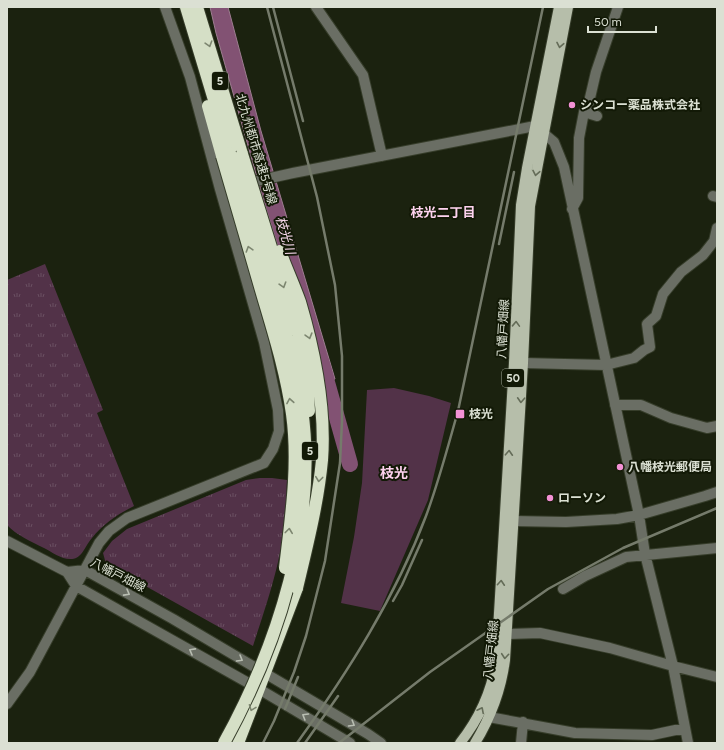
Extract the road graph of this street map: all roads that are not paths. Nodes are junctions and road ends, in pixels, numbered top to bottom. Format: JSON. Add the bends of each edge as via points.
{"nodes":[{"id":1,"x":165,"y":7,"type":"edge"},
{"id":2,"x":186,"y":7,"type":"edge"},
{"id":3,"x":197,"y":7,"type":"edge"},
{"id":4,"x":316,"y":7,"type":"edge"},
{"id":5,"x":559,"y":7,"type":"edge"},
{"id":6,"x":568,"y":7,"type":"edge"},
{"id":7,"x":618,"y":7,"type":"edge"},
{"id":8,"x":584,"y":112,"type":"junction"},
{"id":9,"x":597,"y":116,"type":"dead end"},
{"id":10,"x":535,"y":126,"type":"junction"},
{"id":11,"x":544,"y":132,"type":"junction"},
{"id":12,"x":232,"y":154,"type":"junction"},
{"id":13,"x":382,"y":156,"type":"junction"},
{"id":14,"x":247,"y":169,"type":"junction"},
{"id":15,"x":220,"y":189,"type":"junction"},
{"id":16,"x":572,"y":209,"type":"junction"},
{"id":17,"x":717,"y":228,"type":"edge"},
{"id":18,"x":523,"y":363,"type":"junction"},
{"id":19,"x":606,"y":365,"type":"junction"},
{"id":20,"x":615,"y":405,"type":"junction"},
{"id":21,"x":717,"y":426,"type":"edge"},
{"id":22,"x":717,"y":492,"type":"edge"},
{"id":23,"x":639,"y":515,"type":"junction"},
{"id":24,"x":513,"y":522,"type":"junction"},
{"id":25,"x":298,"y":537,"type":"junction"},
{"id":26,"x":7,"y":542,"type":"edge"},
{"id":27,"x":717,"y":548,"type":"edge"},
{"id":28,"x":645,"y":554,"type":"junction"},
{"id":29,"x":85,"y":570,"type":"junction"},
{"id":30,"x":67,"y":572,"type":"junction"},
{"id":31,"x":76,"y":586,"type":"junction"},
{"id":32,"x":563,"y":589,"type":"dead end"},
{"id":33,"x":507,"y":634,"type":"junction"},
{"id":34,"x":673,"y":666,"type":"junction"},
{"id":35,"x":260,"y":670,"type":"junction"},
{"id":36,"x":717,"y":677,"type":"edge"},
{"id":37,"x":248,"y":683,"type":"junction"},
{"id":38,"x":259,"y":689,"type":"junction"},
{"id":39,"x":7,"y":704,"type":"edge"},
{"id":40,"x":489,"y":717,"type":"junction"},
{"id":41,"x":523,"y":722,"type":"junction"},
{"id":42,"x":685,"y":728,"type":"junction"},
{"id":43,"x":224,"y":743,"type":"edge"},
{"id":44,"x":238,"y":743,"type":"edge"},
{"id":45,"x":350,"y":743,"type":"edge"},
{"id":46,"x":381,"y":743,"type":"edge"},
{"id":47,"x":460,"y":743,"type":"edge"},
{"id":48,"x":475,"y":743,"type":"edge"},
{"id":49,"x":521,"y":743,"type":"edge"},
{"id":50,"x":688,"y":743,"type":"edge"}],
"edges":[{"from":1,"to":15,"type":"street","via":[[190,77]]},
{"from":2,"to":12,"type":"highway","via":[[201,82]]},
{"from":3,"to":12,"type":"highway","name":"北九州都市高速5号線","number":"5","one_way":true},
{"from":4,"to":13,"type":"street","via":[[363,75]]},
{"from":5,"to":10,"type":"main road","name":"八幡戸畑線","number":"50"},
{"from":6,"to":11,"type":"main road","name":"八幡戸畑線","number":"50","one_way":true},
{"from":7,"to":8,"type":"street"},
{"from":8,"to":9,"type":"street"},
{"from":8,"to":16,"type":"street","via":[[579,138],[578,198]]},
{"from":10,"to":11,"type":"street"},
{"from":10,"to":13,"type":"street"},
{"from":47,"to":10,"type":"main road","name":"八幡戸畑線","number":"50","one_way":true,"via":[[479,715],[492,685],[496,662],[521,205]]},
{"from":11,"to":16,"type":"street","via":[[554,142],[564,167]]},
{"from":11,"to":18,"type":"main road","name":"八幡戸畑線","number":"50","one_way":true,"via":[[530,206]]},
{"from":12,"to":14,"type":"highway","name":"北九州都市高速5号線","number":"5","bridge":true},
{"from":12,"to":25,"type":"highway","name":"北九州都市高速5号線","number":"5","bridge":true,"via":[[287,338],[302,409],[305,439],[303,500]]},
{"from":35,"to":12,"type":"highway","one_way":true,"bridge":true,"via":[[283,583],[294,484],[294,443],[292,414],[284,372]]},
{"from":13,"to":15,"type":"street"},
{"from":14,"to":25,"type":"highway","name":"北九州都市高速5号線","number":"5","one_way":true,"bridge":true,"via":[[298,334],[308,387],[309,460]]},
{"from":14,"to":35,"type":"highway","one_way":true,"bridge":true,"via":[[299,301],[313,351],[322,426],[322,459],[316,502],[296,588]]},
{"from":15,"to":29,"type":"street","via":[[264,342],[278,410],[279,431],[273,449],[264,463],[127,518],[99,543]]},
{"from":16,"to":19,"type":"street"},
{"from":17,"to":19,"type":"street","via":[[714,241],[703,255],[681,272],[663,294],[656,316],[647,324],[650,347],[634,358]]},
{"from":18,"to":19,"type":"street"},
{"from":18,"to":24,"type":"main road","name":"八幡戸畑線","number":"50","one_way":true},
{"from":19,"to":20,"type":"street"},
{"from":20,"to":21,"type":"street","via":[[641,405],[672,418],[707,428]]},
{"from":20,"to":23,"type":"street"},
{"from":22,"to":23,"type":"street"},
{"from":23,"to":24,"type":"street","via":[[566,522]]},
{"from":23,"to":28,"type":"street"},
{"from":24,"to":33,"type":"main road","name":"八幡戸畑線","number":"50"},
{"from":25,"to":43,"type":"highway","name":"北九州都市高速5号線","number":"5","bridge":true,"via":[[290,578],[270,642]]},
{"from":26,"to":30,"type":"street"},
{"from":27,"to":28,"type":"street"},
{"from":28,"to":32,"type":"street","via":[[626,557]]},
{"from":28,"to":34,"type":"street"},
{"from":29,"to":30,"type":"street","name":"八幡戸畑線"},
{"from":29,"to":31,"type":"street"},
{"from":29,"to":35,"type":"street","name":"八幡戸畑線","one_way":true},
{"from":30,"to":31,"type":"street"},
{"from":37,"to":31,"type":"street","one_way":true},
{"from":31,"to":39,"type":"street","via":[[30,672]]},
{"from":33,"to":34,"type":"street","via":[[540,633],[610,648]]},
{"from":33,"to":40,"type":"main road","name":"八幡戸畑線","number":"50","one_way":true,"via":[[503,676]]},
{"from":34,"to":36,"type":"street"},
{"from":34,"to":42,"type":"street"},
{"from":35,"to":37,"type":"highway"},
{"from":35,"to":38,"type":"highway"},
{"from":35,"to":46,"type":"street","name":"八幡戸畑線","one_way":true},
{"from":37,"to":38,"type":"street"},
{"from":37,"to":43,"type":"highway"},
{"from":38,"to":44,"type":"highway","one_way":true},
{"from":45,"to":38,"type":"street","one_way":true},
{"from":40,"to":41,"type":"street"},
{"from":40,"to":48,"type":"main road","name":"八幡戸畑線","number":"50"},
{"from":41,"to":42,"type":"street","via":[[575,733],[652,735]]},
{"from":41,"to":49,"type":"street"},
{"from":42,"to":50,"type":"street"}]}
